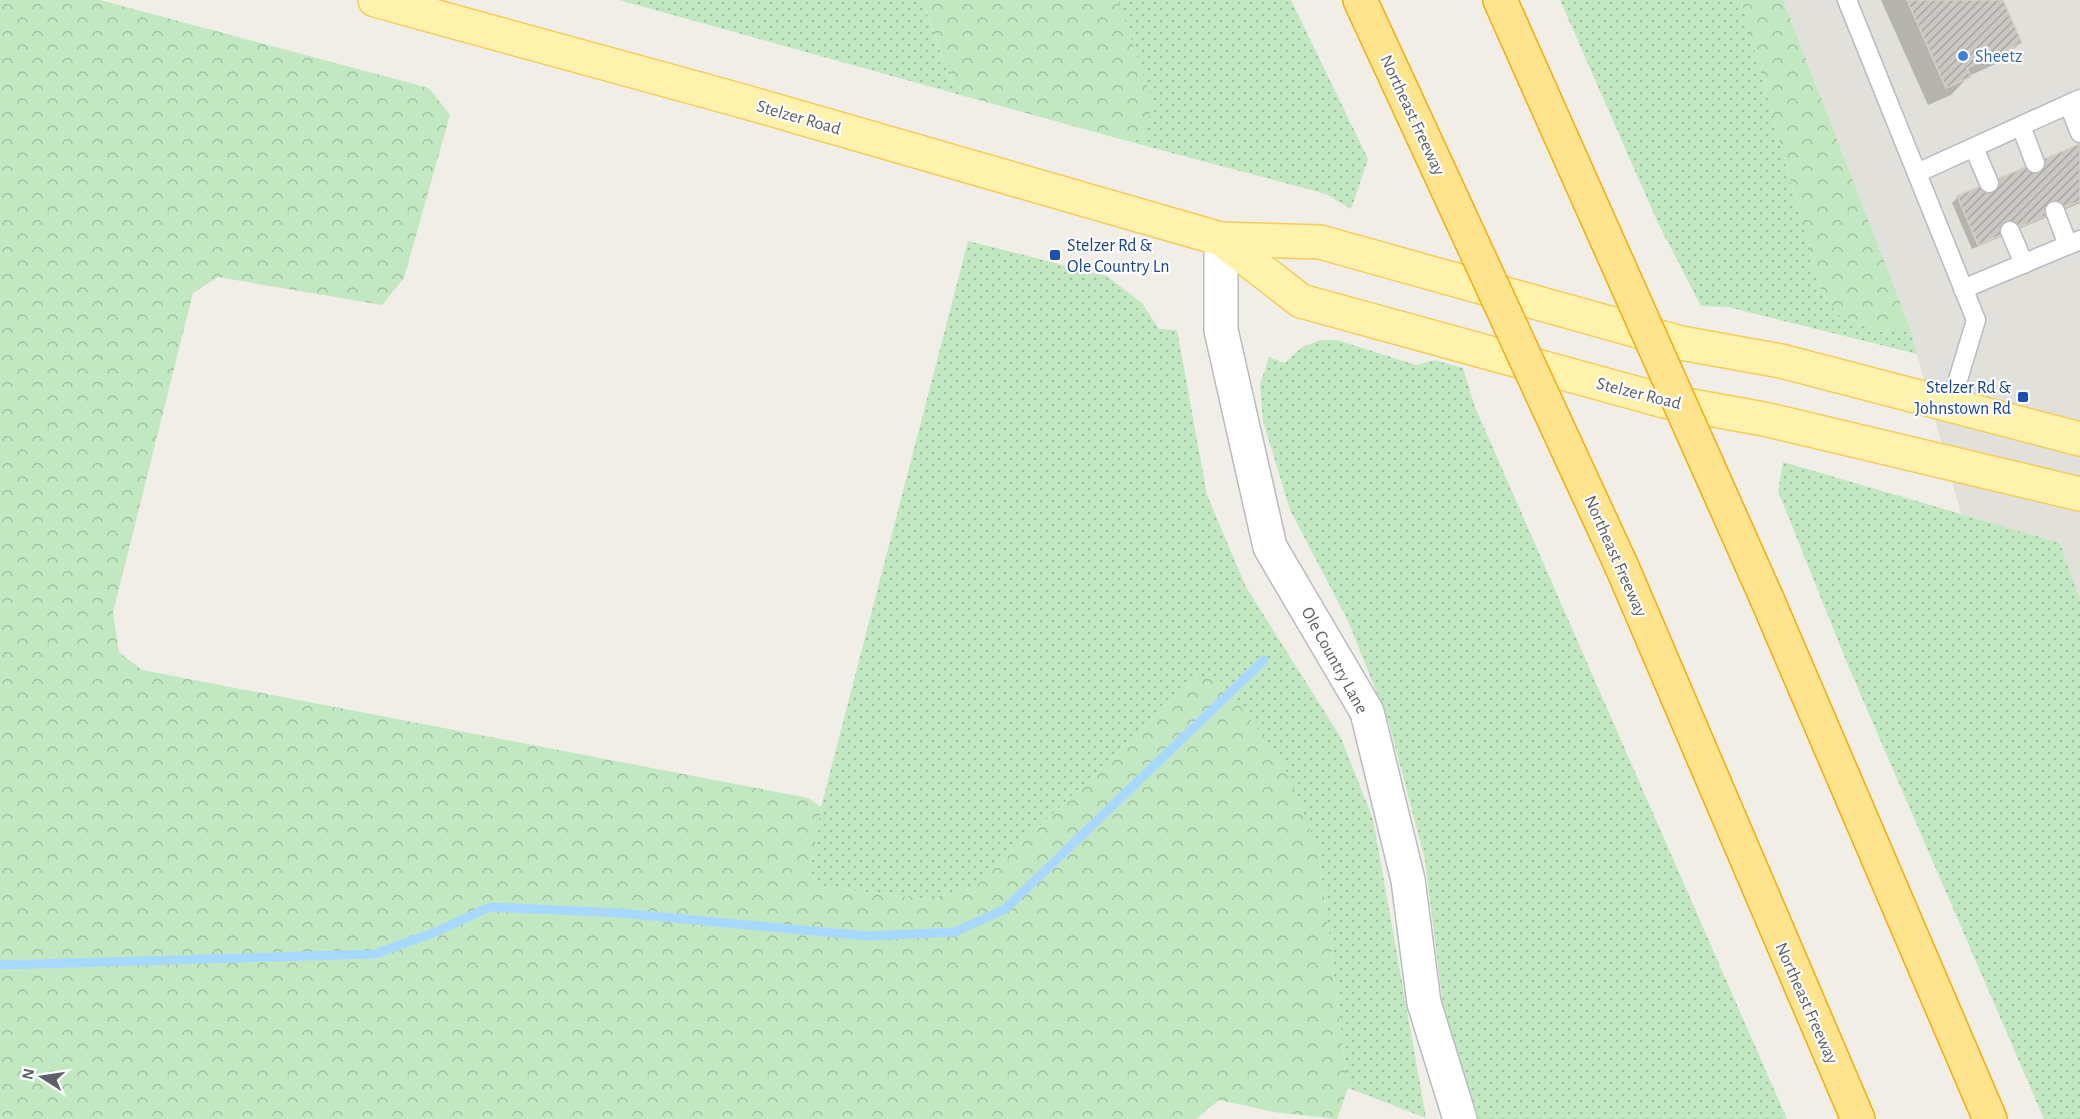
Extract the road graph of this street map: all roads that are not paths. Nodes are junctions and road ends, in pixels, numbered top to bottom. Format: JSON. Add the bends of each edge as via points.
{"nodes":[{"id":1,"x":375,"y":0,"type":"edge"},
{"id":2,"x":1360,"y":0,"type":"edge"},
{"id":3,"x":1500,"y":0,"type":"edge"},
{"id":4,"x":1847,"y":0,"type":"edge"},
{"id":5,"x":2074,"y":102,"type":"edge"},
{"id":6,"x":2021,"y":126,"type":"junction"},
{"id":7,"x":2080,"y":134,"type":"edge"},
{"id":8,"x":1974,"y":148,"type":"junction"},
{"id":9,"x":2035,"y":163,"type":"dead end"},
{"id":10,"x":1917,"y":173,"type":"junction"},
{"id":11,"x":1989,"y":183,"type":"dead end"},
{"id":12,"x":2055,"y":212,"type":"dead end"},
{"id":13,"x":2010,"y":231,"type":"dead end"},
{"id":14,"x":1221,"y":239,"type":"junction"},
{"id":15,"x":2074,"y":243,"type":"edge"},
{"id":16,"x":2024,"y":264,"type":"junction"},
{"id":17,"x":1963,"y":289,"type":"junction"},
{"id":18,"x":1951,"y":404,"type":"junction"},
{"id":19,"x":2080,"y":440,"type":"edge"},
{"id":20,"x":2080,"y":494,"type":"edge"},
{"id":21,"x":1460,"y":1119,"type":"edge"},
{"id":22,"x":1858,"y":1119,"type":"edge"},
{"id":23,"x":1990,"y":1119,"type":"edge"}],
"edges":[{"from":1,"to":14,"type":"main road","name":"Stelzer Road"},
{"from":2,"to":22,"type":"highway","name":"Northeast Freeway","bridge":true,"via":[[1622,567]]},
{"from":3,"to":23,"type":"highway","bridge":true,"via":[[1767,599]]},
{"from":4,"to":10,"type":"lane"},
{"from":5,"to":6,"type":"lane"},
{"from":5,"to":7,"type":"lane"},
{"from":6,"to":8,"type":"lane"},
{"from":6,"to":9,"type":"lane"},
{"from":8,"to":10,"type":"lane"},
{"from":8,"to":11,"type":"lane"},
{"from":10,"to":17,"type":"lane"},
{"from":12,"to":15,"type":"lane"},
{"from":13,"to":16,"type":"lane"},
{"from":14,"to":18,"type":"main road","name":"Stelzer Road","via":[[1320,242],[1681,343],[1781,361]]},
{"from":14,"to":20,"type":"main road","name":"Stelzer Road","via":[[1301,301],[1664,401],[1764,419]]},
{"from":14,"to":21,"type":"street","name":"Ole Country Lane","via":[[1221,330],[1270,547],[1366,712],[1408,880],[1424,1003]]},
{"from":15,"to":16,"type":"lane"},
{"from":16,"to":17,"type":"lane"},
{"from":17,"to":18,"type":"lane","via":[[1976,320]]},
{"from":18,"to":19,"type":"main road","name":"Stelzer Road"}]}
